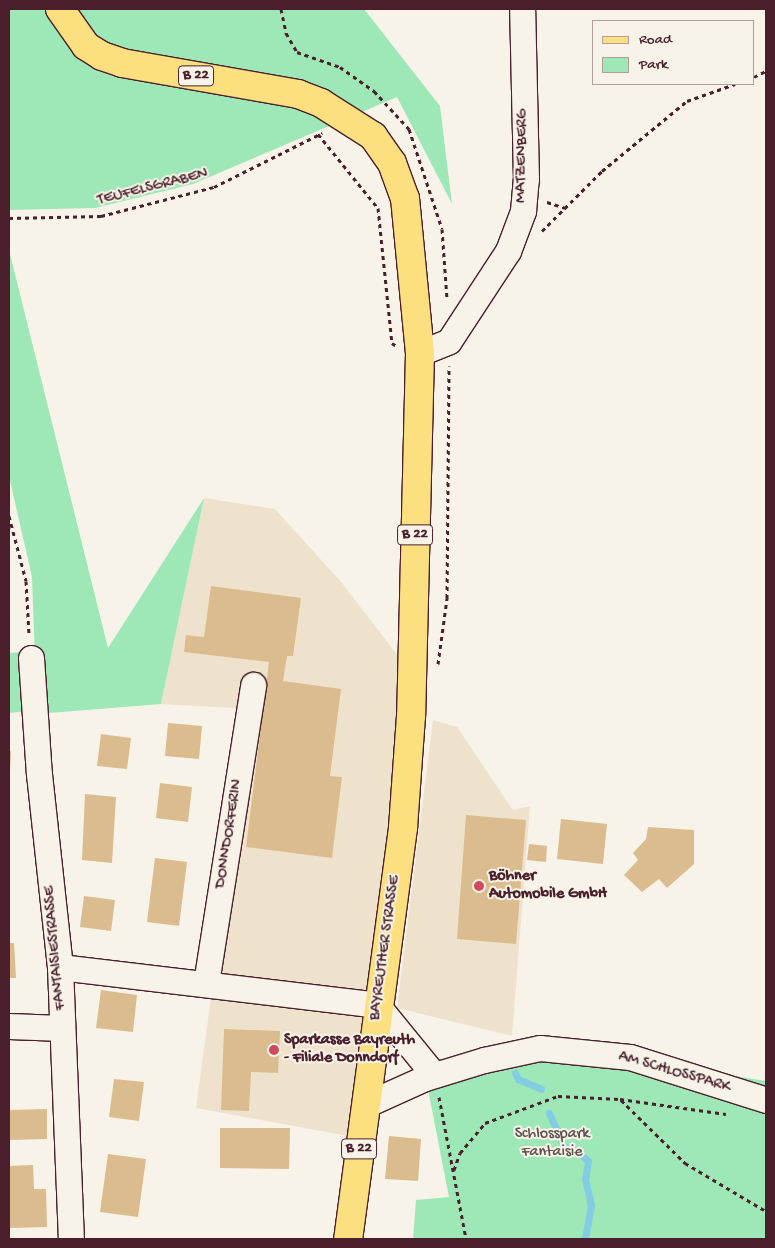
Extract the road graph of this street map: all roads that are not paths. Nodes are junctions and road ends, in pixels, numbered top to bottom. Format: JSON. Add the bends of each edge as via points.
{"nodes":[{"id":1,"x":60,"y":9,"type":"edge"},
{"id":2,"x":522,"y":9,"type":"edge"},
{"id":3,"x":420,"y":353,"type":"junction"},
{"id":4,"x":31,"y":658,"type":"road end"},
{"id":5,"x":253,"y":685,"type":"dead end"},
{"id":6,"x":60,"y":967,"type":"junction"},
{"id":7,"x":206,"y":983,"type":"junction"},
{"id":8,"x":377,"y":1005,"type":"junction"},
{"id":9,"x":9,"y":1026,"type":"edge"},
{"id":10,"x":62,"y":1028,"type":"junction"},
{"id":11,"x":434,"y":1075,"type":"junction"},
{"id":12,"x":766,"y":1100,"type":"edge"},
{"id":13,"x":365,"y":1105,"type":"junction"},
{"id":14,"x":71,"y":1239,"type":"edge"},
{"id":15,"x":348,"y":1239,"type":"edge"}],
"edges":[{"from":1,"to":3,"type":"main road","number":"B 22","via":[[86,46],[102,56],[122,63],[298,94],[322,103],[378,143],[392,163],[405,198]]},
{"from":2,"to":3,"type":"street","name":"MATZENBERG","via":[[526,180],[523,211],[508,251],[449,341]]},
{"from":3,"to":8,"type":"main road","name":"BAYREUTHER STRASSE","number":"B 22","via":[[411,716],[403,828]]},
{"from":4,"to":6,"type":"street","name":"FANTAISIESTRASSE","via":[[39,774]]},
{"from":5,"to":7,"type":"street","name":"DONNDORFERIN"},
{"from":6,"to":7,"type":"street"},
{"from":6,"to":10,"type":"street","name":"FANTAISIESTRASSE"},
{"from":7,"to":8,"type":"street"},
{"from":8,"to":11,"type":"street"},
{"from":8,"to":13,"type":"main road","name":"BAYREUTHER STRASSE","number":"B 22"},
{"from":9,"to":10,"type":"street"},
{"from":10,"to":14,"type":"street","name":"FANTAISIESTRASSE"},
{"from":11,"to":12,"type":"street","name":"AM SCHLOSSPARK","via":[[540,1048],[568,1049],[630,1057]]},
{"from":11,"to":13,"type":"street","name":"AM SCHLOSSPARK"},
{"from":13,"to":15,"type":"main road","name":"BAYREUTHER STRASSE","number":"B 22"}]}
